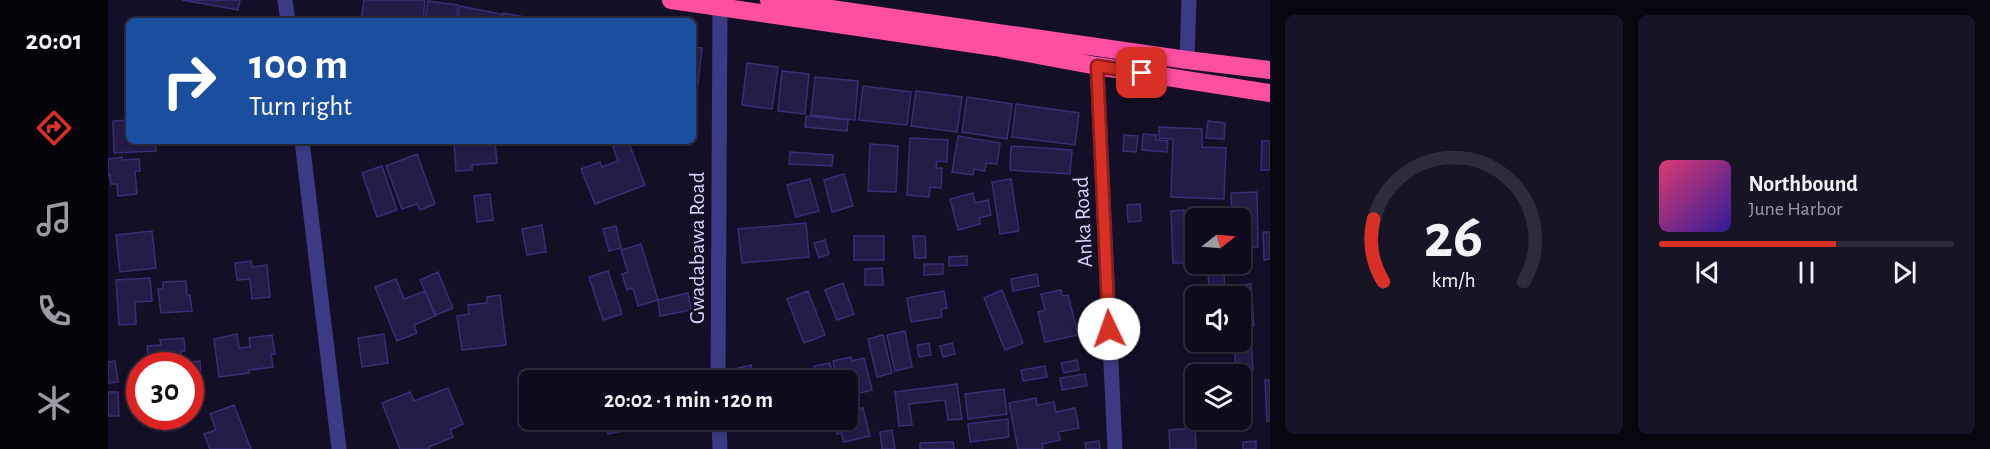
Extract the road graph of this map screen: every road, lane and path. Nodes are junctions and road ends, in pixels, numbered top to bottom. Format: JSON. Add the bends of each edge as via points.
{"nodes":[{"id":1,"x":285,"y":0,"type":"edge"},
{"id":2,"x":671,"y":0,"type":"edge"},
{"id":3,"x":770,"y":0,"type":"edge"},
{"id":4,"x":1189,"y":0,"type":"edge"},
{"id":5,"x":720,"y":7,"type":"junction"},
{"id":6,"x":288,"y":18,"type":"edge"},
{"id":7,"x":1187,"y":60,"type":"junction"},
{"id":8,"x":1097,"y":66,"type":"junction"},
{"id":9,"x":1270,"y":70,"type":"edge"},
{"id":10,"x":1270,"y":93,"type":"edge"},
{"id":11,"x":302,"y":144,"type":"edge"},
{"id":12,"x":718,"y":370,"type":"edge"},
{"id":13,"x":719,"y":430,"type":"edge"},
{"id":14,"x":339,"y":449,"type":"edge"},
{"id":15,"x":720,"y":449,"type":"edge"},
{"id":16,"x":1114,"y":449,"type":"edge"}],
"edges":[{"from":1,"to":6,"type":"street"},
{"from":2,"to":5,"type":"highway"},
{"from":3,"to":7,"type":"highway"},
{"from":4,"to":7,"type":"street"},
{"from":5,"to":8,"type":"highway"},
{"from":5,"to":12,"type":"street","name":"Gwadabawa Road"},
{"from":7,"to":9,"type":"highway"},
{"from":8,"to":10,"type":"highway"},
{"from":8,"to":16,"type":"street","name":"Anka Road"},
{"from":11,"to":14,"type":"street"},
{"from":13,"to":15,"type":"street"}]}
